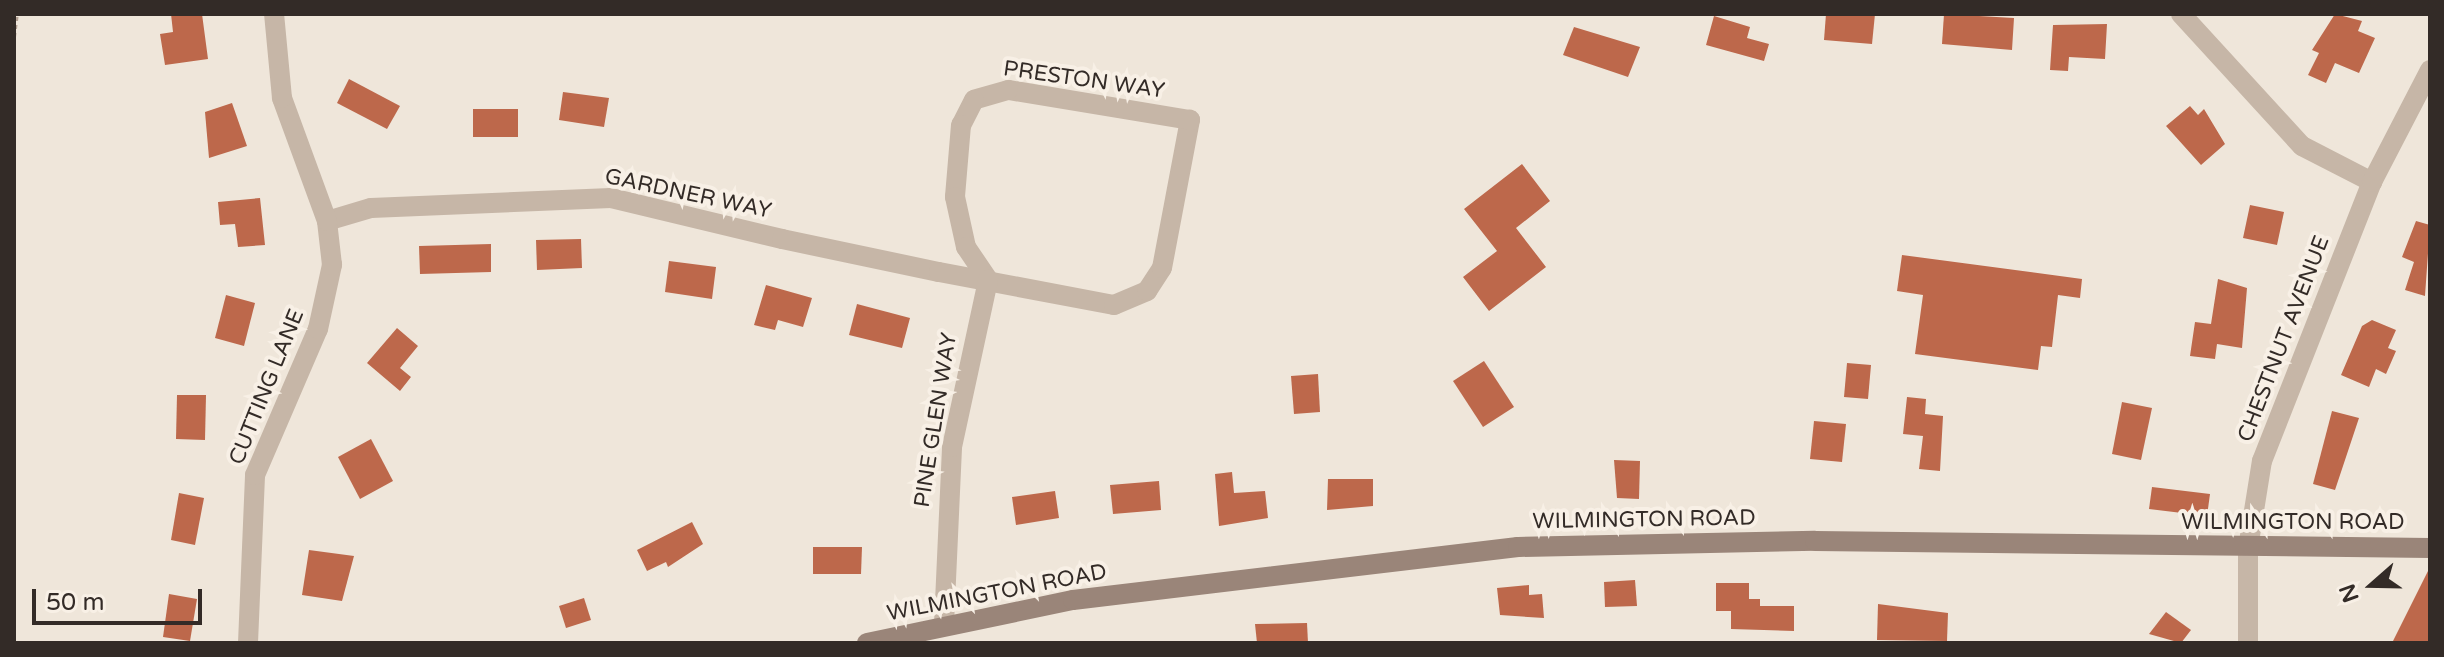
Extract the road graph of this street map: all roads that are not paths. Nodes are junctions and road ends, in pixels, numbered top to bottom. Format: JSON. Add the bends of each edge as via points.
{"nodes":[{"id":1,"x":274,"y":14,"type":"edge"},
{"id":2,"x":2181,"y":14,"type":"edge"},
{"id":3,"x":2430,"y":70,"type":"edge"},
{"id":4,"x":2372,"y":182,"type":"junction"},
{"id":5,"x":327,"y":221,"type":"junction"},
{"id":6,"x":988,"y":280,"type":"junction"},
{"id":7,"x":2248,"y":548,"type":"junction"},
{"id":8,"x":2430,"y":548,"type":"edge"},
{"id":9,"x":944,"y":624,"type":"junction"},
{"id":10,"x":248,"y":643,"type":"edge"},
{"id":11,"x":867,"y":643,"type":"edge"},
{"id":12,"x":2248,"y":643,"type":"edge"}],
"edges":[{"from":1,"to":5,"type":"street","name":"CUTTING LANE","via":[[285,110]]},
{"from":2,"to":4,"type":"street","via":[[2302,146]]},
{"from":3,"to":4,"type":"street","name":"CHESTNUT AVENUE"},
{"from":4,"to":7,"type":"street","name":"CHESTNUT AVENUE","via":[[2262,461]]},
{"from":5,"to":6,"type":"street","name":"GARDNER WAY","via":[[377,208],[611,198]]},
{"from":5,"to":10,"type":"street","name":"CUTTING LANE","via":[[332,265],[324,312],[252,491]]},
{"from":6,"to":6,"type":"street","name":"PRESTON WAY","via":[[1107,305],[1147,291],[1164,261],[1190,120],[1008,90],[974,100],[961,125],[955,197],[966,247]]},
{"from":6,"to":9,"type":"street","name":"PINE GLEN WAY","via":[[952,447]]},
{"from":7,"to":8,"type":"main road","name":"WILMINGTON ROAD"},
{"from":7,"to":9,"type":"main road","name":"WILMINGTON ROAD","via":[[1751,541],[1518,547],[1119,594]]},
{"from":7,"to":12,"type":"street","name":"CHESTNUT AVENUE"},
{"from":9,"to":11,"type":"main road","name":"WILMINGTON ROAD"}]}
